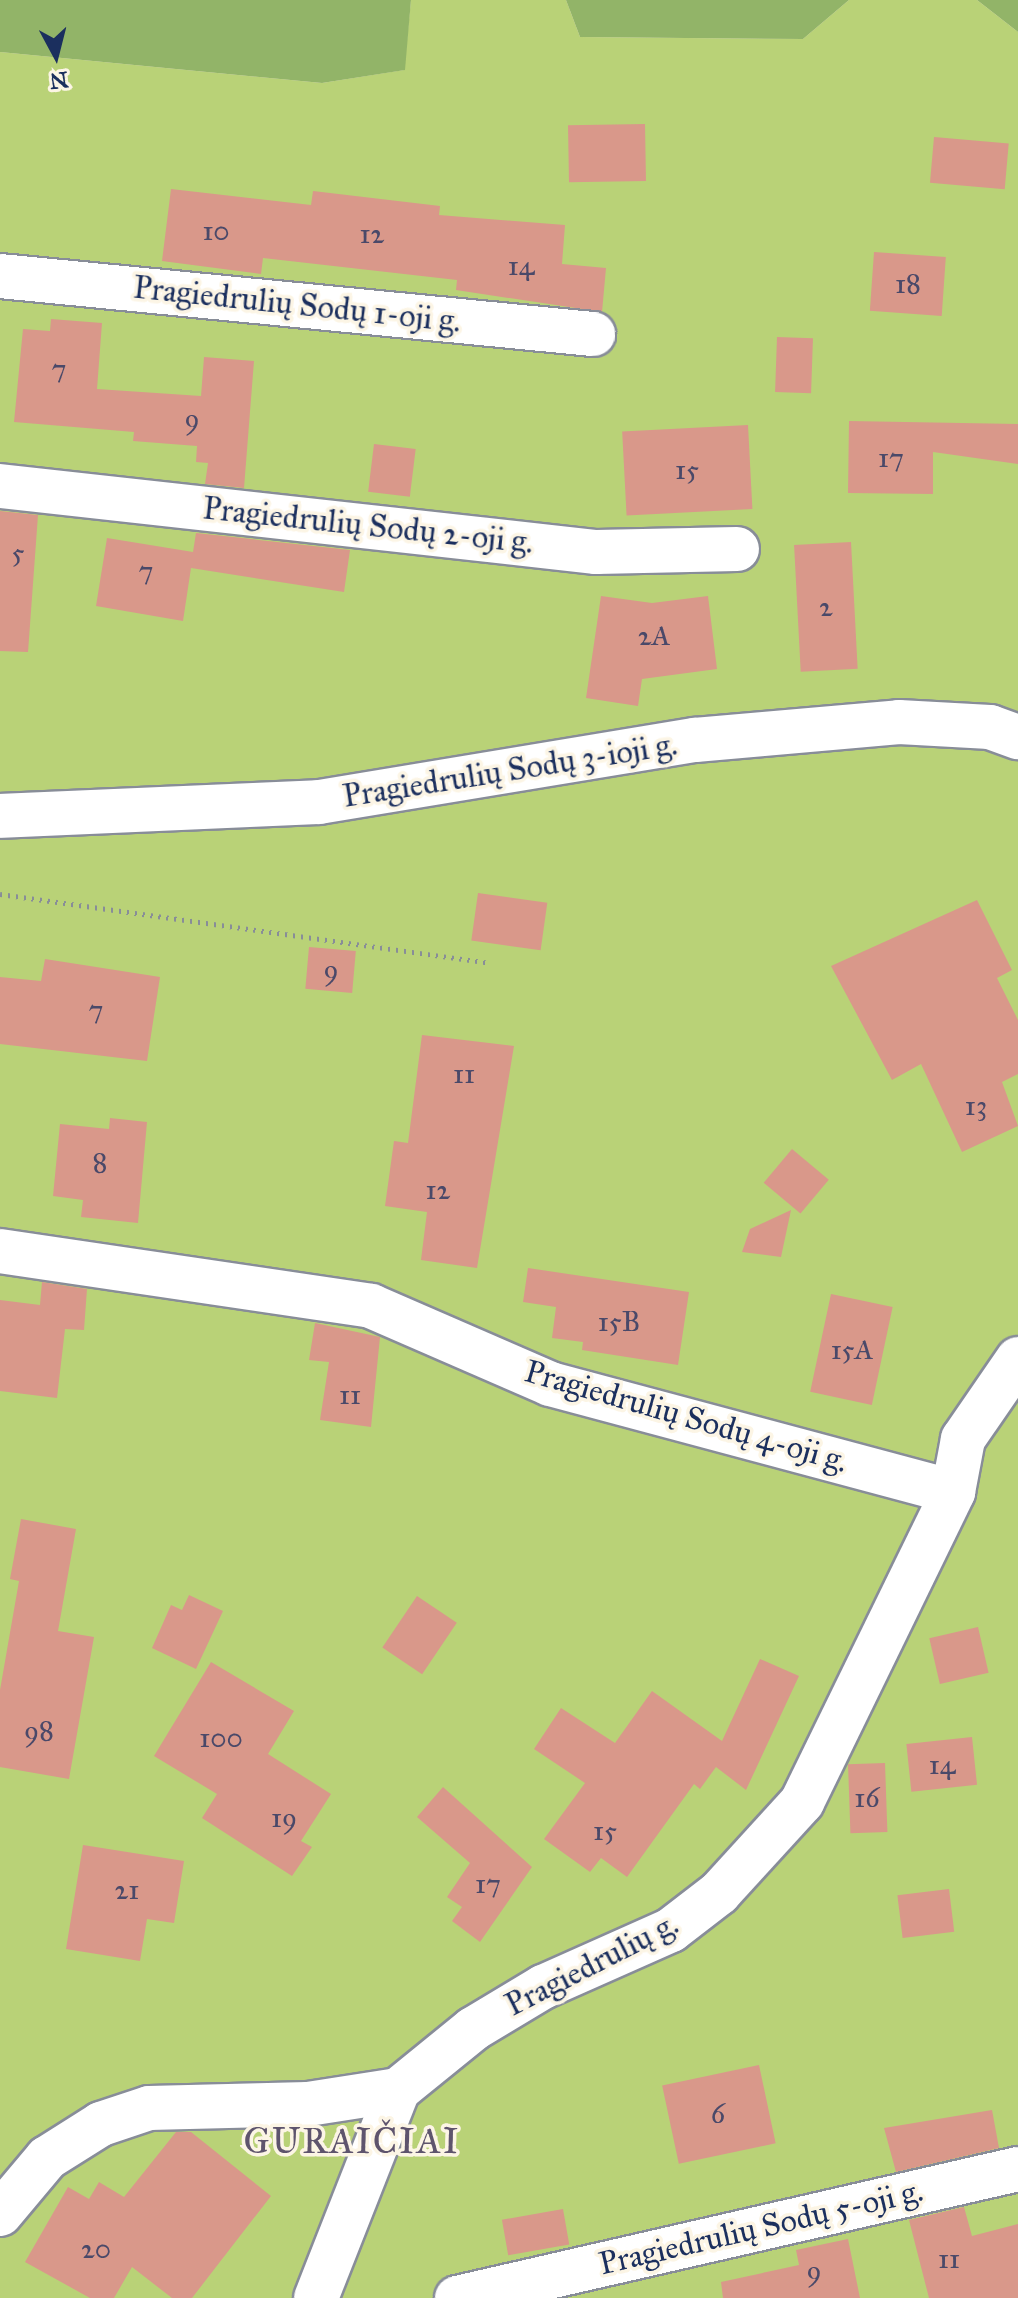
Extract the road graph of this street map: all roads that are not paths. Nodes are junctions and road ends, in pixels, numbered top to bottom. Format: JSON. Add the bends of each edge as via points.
{"nodes":[{"id":1,"x":0,"y":276,"type":"edge"},
{"id":2,"x":593,"y":334,"type":"dead end"},
{"id":3,"x":0,"y":486,"type":"edge"},
{"id":4,"x":737,"y":549,"type":"dead end"},
{"id":5,"x":1018,"y":737,"type":"edge"},
{"id":6,"x":0,"y":816,"type":"edge"},
{"id":7,"x":0,"y":1251,"type":"edge"},
{"id":8,"x":1018,"y":1359,"type":"edge"},
{"id":9,"x":953,"y":1492,"type":"junction"},
{"id":10,"x":398,"y":2090,"type":"junction"},
{"id":11,"x":1018,"y":2169,"type":"edge"},
{"id":12,"x":0,"y":2214,"type":"edge"},
{"id":13,"x":316,"y":2298,"type":"edge"},
{"id":14,"x":457,"y":2298,"type":"edge"}],
"edges":[{"from":1,"to":2,"type":"street","name":"Pragiedrulių Sodų 1-oji g."},
{"from":3,"to":4,"type":"street","name":"Pragiedrulių Sodų 2-oji g.","via":[[596,552]]},
{"from":5,"to":6,"type":"street","name":"Pragiedrulių Sodų 3-ioji g.","via":[[990,727],[899,722],[695,740],[319,802]]},
{"from":7,"to":9,"type":"street","name":"Pragiedrulių Sodų 4-oji g.","via":[[371,1306],[550,1384]]},
{"from":8,"to":9,"type":"street","name":"Pragiedrulių g.","via":[[963,1439]]},
{"from":9,"to":10,"type":"street","name":"Pragiedrulių g.","via":[[802,1802],[761,1850],[671,1930],[543,1987],[473,2029]]},
{"from":10,"to":12,"type":"street","via":[[308,2104],[149,2108],[101,2124],[47,2158]]},
{"from":10,"to":13,"type":"street"},
{"from":11,"to":14,"type":"street","name":"Pragiedrulių Sodų 5-oji g."}]}
